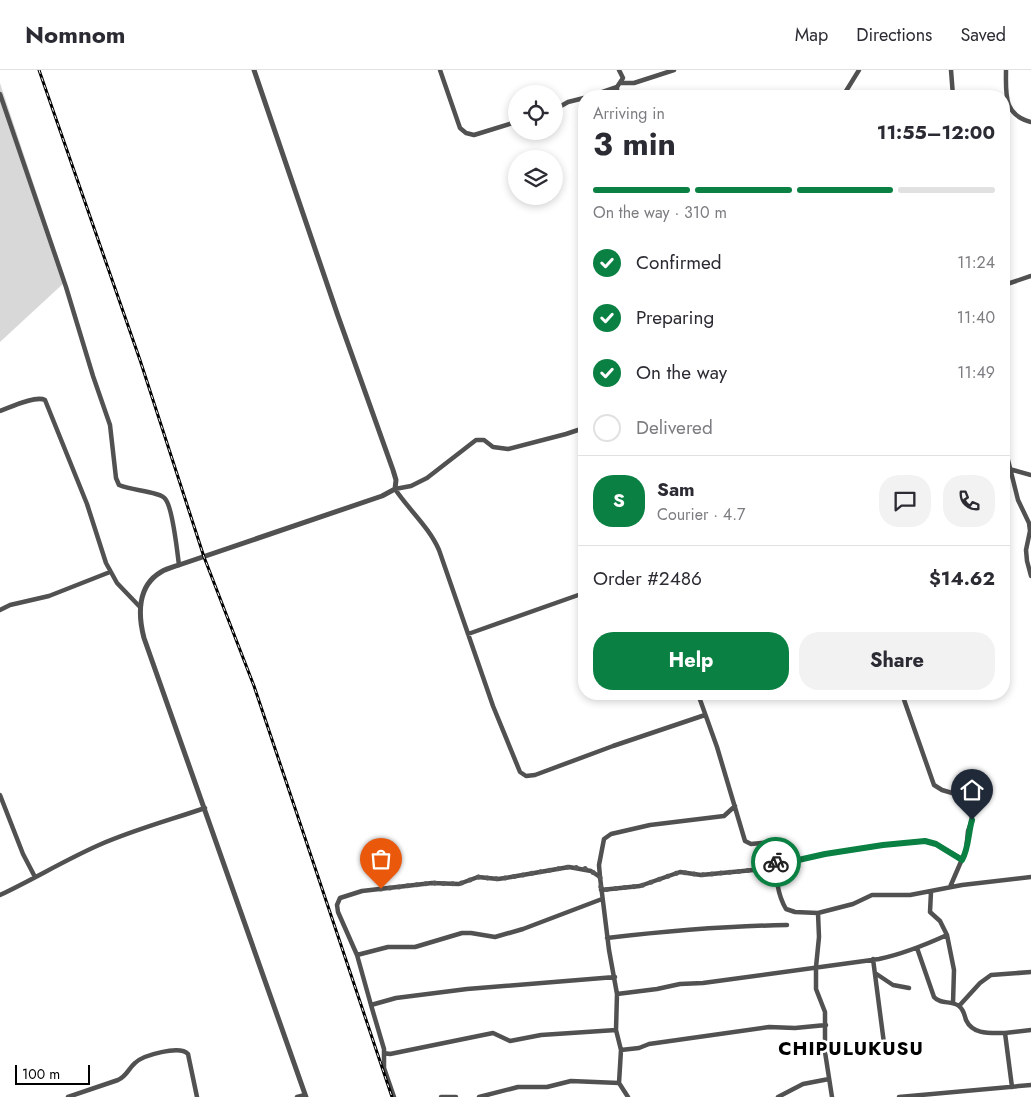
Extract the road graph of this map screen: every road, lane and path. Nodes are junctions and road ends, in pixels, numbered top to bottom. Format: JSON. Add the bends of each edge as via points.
{"nodes":[{"id":1,"x":254,"y":70,"type":"edge"},
{"id":2,"x":440,"y":70,"type":"edge"},
{"id":3,"x":619,"y":70,"type":"edge"},
{"id":4,"x":674,"y":70,"type":"edge"},
{"id":5,"x":859,"y":70,"type":"edge"},
{"id":6,"x":951,"y":70,"type":"edge"},
{"id":7,"x":1006,"y":70,"type":"edge"},
{"id":8,"x":619,"y":85,"type":"junction"},
{"id":9,"x":606,"y":90,"type":"edge"},
{"id":10,"x":618,"y":90,"type":"edge"},
{"id":11,"x":848,"y":90,"type":"edge"},
{"id":12,"x":953,"y":90,"type":"edge"},
{"id":13,"x":1007,"y":90,"type":"edge"},
{"id":14,"x":0,"y":94,"type":"edge"},
{"id":15,"x":578,"y":100,"type":"edge"},
{"id":16,"x":563,"y":105,"type":"edge"},
{"id":17,"x":1010,"y":109,"type":"edge"},
{"id":18,"x":1031,"y":122,"type":"edge"},
{"id":19,"x":508,"y":124,"type":"edge"},
{"id":20,"x":1031,"y":276,"type":"edge"},
{"id":21,"x":1010,"y":283,"type":"edge"},
{"id":22,"x":0,"y":411,"type":"edge"},
{"id":23,"x":578,"y":430,"type":"edge"},
{"id":24,"x":1010,"y":469,"type":"edge"},
{"id":25,"x":1010,"y":472,"type":"edge"},
{"id":26,"x":1031,"y":475,"type":"edge"},
{"id":27,"x":395,"y":489,"type":"junction"},
{"id":28,"x":1030,"y":528,"type":"edge"},
{"id":29,"x":179,"y":564,"type":"junction"},
{"id":30,"x":110,"y":572,"type":"junction"},
{"id":31,"x":1031,"y":576,"type":"edge"},
{"id":32,"x":578,"y":595,"type":"edge"},
{"id":33,"x":140,"y":607,"type":"junction"},
{"id":34,"x":0,"y":610,"type":"edge"},
{"id":35,"x":468,"y":634,"type":"junction"},
{"id":36,"x":700,"y":700,"type":"edge"},
{"id":37,"x":904,"y":700,"type":"edge"},
{"id":38,"x":705,"y":714,"type":"junction"},
{"id":39,"x":0,"y":795,"type":"edge"},
{"id":40,"x":735,"y":806,"type":"junction"},
{"id":41,"x":205,"y":808,"type":"junction"},
{"id":42,"x":962,"y":860,"type":"junction"},
{"id":43,"x":776,"y":861,"type":"junction"},
{"id":44,"x":775,"y":868,"type":"junction"},
{"id":45,"x":35,"y":877,"type":"junction"},
{"id":46,"x":600,"y":877,"type":"junction"},
{"id":47,"x":1031,"y":878,"type":"edge"},
{"id":48,"x":950,"y":887,"type":"junction"},
{"id":49,"x":601,"y":890,"type":"junction"},
{"id":50,"x":931,"y":892,"type":"junction"},
{"id":51,"x":0,"y":895,"type":"edge"},
{"id":52,"x":602,"y":899,"type":"junction"},
{"id":53,"x":818,"y":914,"type":"junction"},
{"id":54,"x":787,"y":925,"type":"dead end"},
{"id":55,"x":947,"y":935,"type":"junction"},
{"id":56,"x":607,"y":938,"type":"junction"},
{"id":57,"x":917,"y":948,"type":"junction"},
{"id":58,"x":358,"y":955,"type":"junction"},
{"id":59,"x":873,"y":959,"type":"junction"},
{"id":60,"x":816,"y":967,"type":"junction"},
{"id":61,"x":1031,"y":972,"type":"edge"},
{"id":62,"x":875,"y":973,"type":"junction"},
{"id":63,"x":615,"y":977,"type":"junction"},
{"id":64,"x":909,"y":988,"type":"dead end"},
{"id":65,"x":618,"y":994,"type":"junction"},
{"id":66,"x":954,"y":1003,"type":"junction"},
{"id":67,"x":371,"y":1005,"type":"junction"},
{"id":68,"x":959,"y":1006,"type":"junction"},
{"id":69,"x":826,"y":1025,"type":"junction"},
{"id":70,"x":616,"y":1030,"type":"junction"},
{"id":71,"x":1031,"y":1030,"type":"edge"},
{"id":72,"x":1004,"y":1033,"type":"junction"},
{"id":73,"x":621,"y":1050,"type":"junction"},
{"id":74,"x":884,"y":1051,"type":"dead end"},
{"id":75,"x":384,"y":1053,"type":"junction"},
{"id":76,"x":829,"y":1079,"type":"junction"},
{"id":77,"x":619,"y":1082,"type":"junction"},
{"id":78,"x":1031,"y":1085,"type":"edge"},
{"id":79,"x":1012,"y":1087,"type":"junction"},
{"id":80,"x":987,"y":1089,"type":"junction"},
{"id":81,"x":939,"y":1095,"type":"edge"},
{"id":82,"x":305,"y":1096,"type":"edge"},
{"id":83,"x":68,"y":1097,"type":"edge"},
{"id":84,"x":197,"y":1097,"type":"edge"},
{"id":85,"x":297,"y":1097,"type":"edge"},
{"id":86,"x":394,"y":1097,"type":"edge"},
{"id":87,"x":441,"y":1097,"type":"edge"},
{"id":88,"x":456,"y":1097,"type":"edge"},
{"id":89,"x":479,"y":1097,"type":"edge"},
{"id":90,"x":628,"y":1097,"type":"edge"},
{"id":91,"x":778,"y":1097,"type":"edge"},
{"id":92,"x":832,"y":1097,"type":"edge"},
{"id":93,"x":899,"y":1097,"type":"edge"},
{"id":94,"x":988,"y":1097,"type":"edge"}],
"edges":[{"from":1,"to":27,"type":"street","via":[[394,470]]},
{"from":2,"to":19,"type":"street","via":[[460,128],[466,133],[474,135]]},
{"from":3,"to":8,"type":"street","via":[[623,78]]},
{"from":4,"to":8,"type":"street"},
{"from":5,"to":11,"type":"street"},
{"from":6,"to":12,"type":"street"},
{"from":7,"to":13,"type":"street"},
{"from":8,"to":9,"type":"street"},
{"from":8,"to":10,"type":"street"},
{"from":14,"to":29,"type":"street","via":[[110,425],[118,485],[163,496],[167,500]]},
{"from":15,"to":16,"type":"street"},
{"from":17,"to":18,"type":"street","via":[[1021,120]]},
{"from":20,"to":21,"type":"street"},
{"from":22,"to":30,"type":"street","via":[[40,398],[45,400],[87,504]]},
{"from":23,"to":27,"type":"street","via":[[508,449],[476,440],[427,478]]},
{"from":24,"to":26,"type":"street"},
{"from":25,"to":28,"type":"street"},
{"from":27,"to":29,"type":"street","via":[[374,499]]},
{"from":27,"to":35,"type":"street","via":[[434,540]]},
{"from":28,"to":31,"type":"street","via":[[1026,550]]},
{"from":29,"to":33,"type":"street","via":[[151,581]]},
{"from":30,"to":33,"type":"street"},
{"from":30,"to":34,"type":"street"},
{"from":32,"to":35,"type":"street"},
{"from":33,"to":41,"type":"street","via":[[144,638]]},
{"from":35,"to":38,"type":"street","via":[[493,706],[520,772],[526,776]]},
{"from":36,"to":38,"type":"street"},
{"from":37,"to":42,"type":"street","via":[[934,785],[959,795],[971,813]]},
{"from":38,"to":40,"type":"street"},
{"from":39,"to":45,"type":"street"},
{"from":40,"to":43,"type":"street","via":[[745,840],[751,844],[774,844]]},
{"from":40,"to":46,"type":"street","via":[[724,816],[650,825],[607,836],[599,864]]},
{"from":41,"to":45,"type":"street","via":[[99,845]]},
{"from":41,"to":82,"type":"street"},
{"from":42,"to":43,"type":"street","via":[[925,841],[825,854],[785,863]]},
{"from":42,"to":48,"type":"street"},
{"from":43,"to":44,"type":"street"},
{"from":44,"to":49,"type":"street","via":[[701,875],[680,872],[640,886]]},
{"from":44,"to":53,"type":"street","via":[[786,909]]},
{"from":45,"to":51,"type":"street"},
{"from":46,"to":49,"type":"street"},
{"from":46,"to":58,"type":"street","via":[[584,868],[568,867],[498,879],[478,877],[459,884],[418,884],[346,896],[338,900],[338,912]]},
{"from":47,"to":48,"type":"street"},
{"from":48,"to":50,"type":"street"},
{"from":49,"to":52,"type":"street"},
{"from":50,"to":53,"type":"street","via":[[872,895]]},
{"from":50,"to":55,"type":"street","via":[[930,912],[940,921]]},
{"from":52,"to":56,"type":"street"},
{"from":52,"to":58,"type":"street","via":[[495,937],[462,933],[416,946],[388,947]]},
{"from":53,"to":60,"type":"street"},
{"from":54,"to":56,"type":"street","via":[[686,929]]},
{"from":55,"to":57,"type":"street"},
{"from":55,"to":66,"type":"street","via":[[954,970]]},
{"from":56,"to":63,"type":"street"},
{"from":57,"to":59,"type":"street"},
{"from":57,"to":66,"type":"street","via":[[934,997],[940,1002]]},
{"from":58,"to":67,"type":"street"},
{"from":59,"to":60,"type":"street"},
{"from":59,"to":62,"type":"street"},
{"from":60,"to":65,"type":"street"},
{"from":60,"to":69,"type":"street","via":[[816,989],[824,1004]]},
{"from":61,"to":68,"type":"street","via":[[991,975]]},
{"from":62,"to":64,"type":"street","via":[[893,985]]},
{"from":62,"to":74,"type":"street"},
{"from":63,"to":65,"type":"street"},
{"from":63,"to":67,"type":"street","via":[[467,989],[396,998]]},
{"from":65,"to":70,"type":"street"},
{"from":66,"to":68,"type":"street"},
{"from":67,"to":75,"type":"street"},
{"from":68,"to":72,"type":"street","via":[[974,1030]]},
{"from":69,"to":73,"type":"street","via":[[769,1027]]},
{"from":69,"to":76,"type":"street"},
{"from":70,"to":73,"type":"street"},
{"from":70,"to":75,"type":"street","via":[[541,1035],[510,1041],[493,1033]]},
{"from":71,"to":72,"type":"street"},
{"from":72,"to":79,"type":"street"},
{"from":73,"to":77,"type":"street"},
{"from":75,"to":86,"type":"street","via":[[384,1068]]},
{"from":76,"to":91,"type":"street","via":[[803,1084]]},
{"from":76,"to":92,"type":"street"},
{"from":77,"to":89,"type":"street","via":[[571,1081],[547,1087],[518,1087]]},
{"from":77,"to":90,"type":"street"},
{"from":78,"to":79,"type":"street"},
{"from":79,"to":80,"type":"street"},
{"from":80,"to":81,"type":"street"},
{"from":80,"to":94,"type":"street"},
{"from":81,"to":93,"type":"street"},
{"from":82,"to":85,"type":"street"},
{"from":83,"to":84,"type":"street","via":[[125,1077],[144,1057],[179,1050],[188,1054]]},
{"from":87,"to":88,"type":"street"}]}
